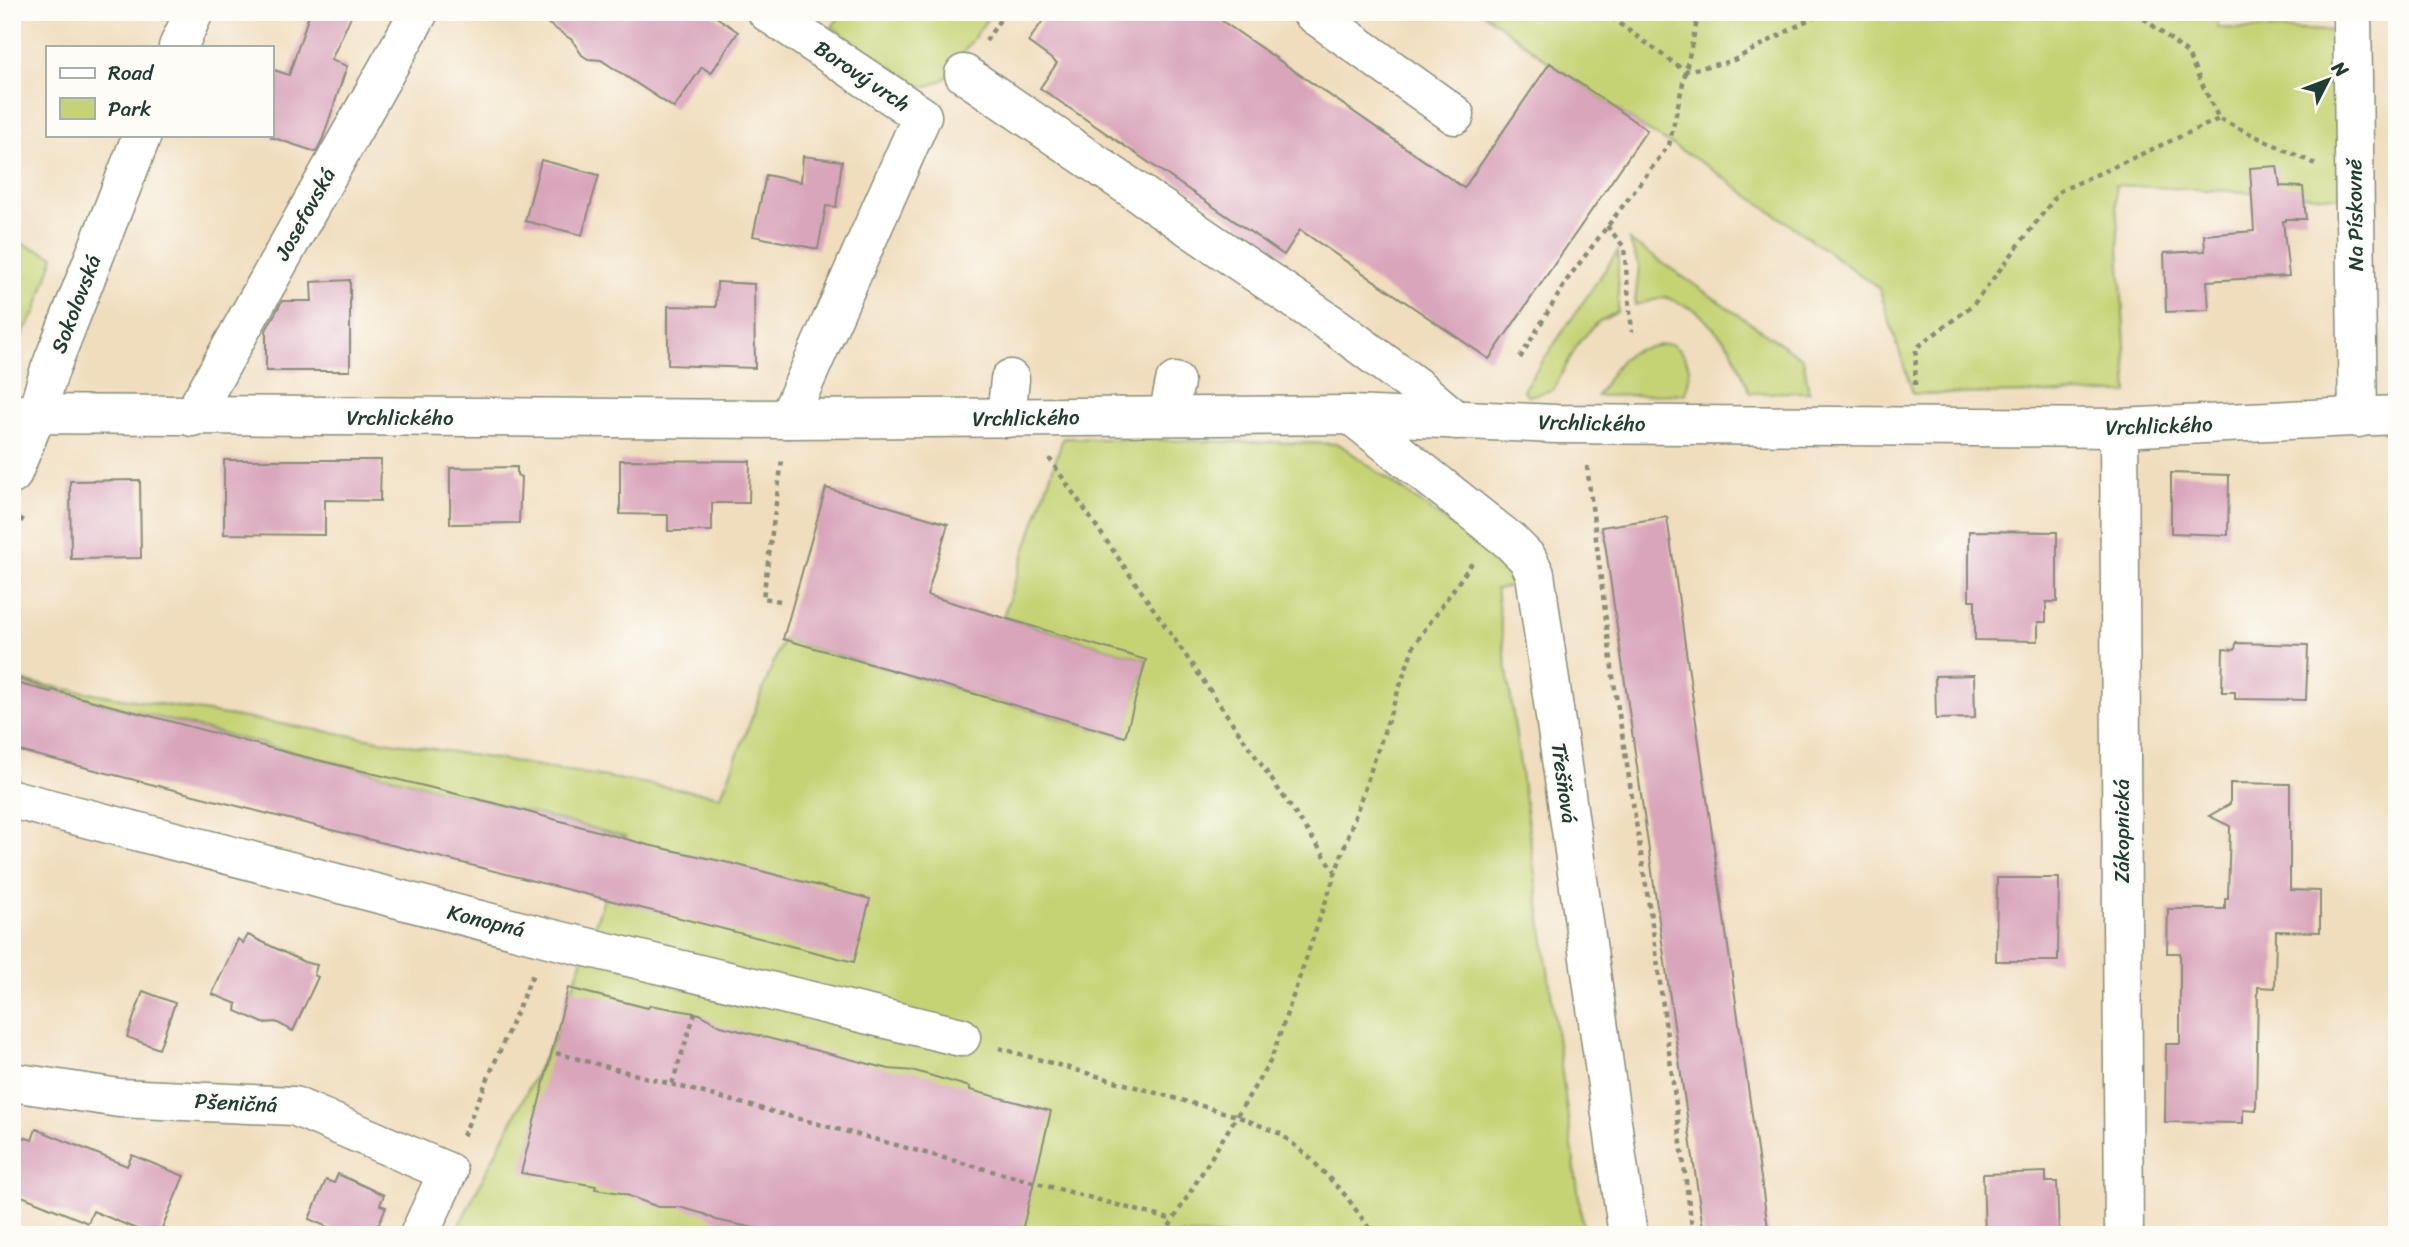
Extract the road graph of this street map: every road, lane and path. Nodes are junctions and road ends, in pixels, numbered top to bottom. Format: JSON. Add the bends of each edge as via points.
{"nodes":[{"id":1,"x":194,"y":12,"type":"edge"},
{"id":2,"x":419,"y":12,"type":"edge"},
{"id":3,"x":767,"y":12,"type":"edge"},
{"id":4,"x":1311,"y":12,"type":"edge"},
{"id":5,"x":1603,"y":12,"type":"edge"},
{"id":6,"x":1699,"y":12,"type":"edge"},
{"id":7,"x":1823,"y":12,"type":"edge"},
{"id":8,"x":2136,"y":12,"type":"edge"},
{"id":9,"x":2352,"y":12,"type":"edge"},
{"id":10,"x":178,"y":46,"type":"edge"},
{"id":11,"x":1685,"y":71,"type":"junction"},
{"id":12,"x":964,"y":74,"type":"dead end"},
{"id":13,"x":1455,"y":115,"type":"dead end"},
{"id":14,"x":2219,"y":119,"type":"junction"},
{"id":15,"x":142,"y":136,"type":"edge"},
{"id":16,"x":2354,"y":182,"type":"junction"},
{"id":17,"x":1608,"y":226,"type":"junction"},
{"id":18,"x":1632,"y":332,"type":"dead end"},
{"id":19,"x":1520,"y":358,"type":"dead end"},
{"id":20,"x":1010,"y":379,"type":"dead end"},
{"id":21,"x":1915,"y":388,"type":"dead end"},
{"id":22,"x":24,"y":414,"type":"edge"},
{"id":23,"x":1351,"y":415,"type":"junction"},
{"id":24,"x":2397,"y":415,"type":"edge"},
{"id":25,"x":191,"y":416,"type":"junction"},
{"id":26,"x":1014,"y":418,"type":"junction"},
{"id":27,"x":2358,"y":418,"type":"junction"},
{"id":28,"x":788,"y":419,"type":"junction"},
{"id":29,"x":1456,"y":420,"type":"junction"},
{"id":30,"x":2119,"y":428,"type":"junction"},
{"id":31,"x":1586,"y":457,"type":"dead end"},
{"id":32,"x":12,"y":475,"type":"edge"},
{"id":33,"x":1495,"y":530,"type":"junction"},
{"id":34,"x":780,"y":601,"type":"dead end"},
{"id":35,"x":12,"y":799,"type":"edge"},
{"id":36,"x":1336,"y":871,"type":"junction"},
{"id":37,"x":549,"y":937,"type":"junction"},
{"id":38,"x":707,"y":976,"type":"junction"},
{"id":39,"x":961,"y":1037,"type":"joint"},
{"id":40,"x":556,"y":1053,"type":"dead end"},
{"id":41,"x":12,"y":1082,"type":"edge"},
{"id":42,"x":672,"y":1084,"type":"junction"},
{"id":43,"x":1237,"y":1115,"type":"junction"},
{"id":44,"x":448,"y":1172,"type":"junction"},
{"id":45,"x":1173,"y":1220,"type":"junction"},
{"id":46,"x":419,"y":1235,"type":"edge"},
{"id":47,"x":1164,"y":1235,"type":"edge"},
{"id":48,"x":1374,"y":1235,"type":"edge"},
{"id":49,"x":1628,"y":1235,"type":"edge"},
{"id":50,"x":1693,"y":1235,"type":"edge"},
{"id":51,"x":2124,"y":1235,"type":"edge"}],
"edges":[{"from":1,"to":10,"type":"street"},
{"from":2,"to":25,"type":"street","name":"Josefovská"},
{"from":3,"to":28,"type":"street","name":"Borový vrch","via":[[922,116]]},
{"from":4,"to":13,"type":"street"},
{"from":5,"to":11,"type":"path"},
{"from":6,"to":11,"type":"path"},
{"from":7,"to":11,"type":"path","via":[[1732,61]]},
{"from":8,"to":14,"type":"path","via":[[2187,53]]},
{"from":9,"to":16,"type":"street","name":"Na Pískovně"},
{"from":11,"to":17,"type":"path","via":[[1669,145]]},
{"from":12,"to":29,"type":"street","via":[[1337,328]]},
{"from":14,"to":16,"type":"path"},
{"from":14,"to":21,"type":"path","via":[[2060,191],[1973,305],[1916,348]]},
{"from":15,"to":22,"type":"street","name":"Sokolovská","via":[[49,372]]},
{"from":16,"to":27,"type":"street","name":"Na Pískovně"},
{"from":17,"to":18,"type":"path","via":[[1624,247]]},
{"from":17,"to":19,"type":"path","via":[[1569,276]]},
{"from":20,"to":26,"type":"street"},
{"from":22,"to":25,"type":"street","name":"Vrchlického"},
{"from":22,"to":32,"type":"street","name":"Sokolovská"},
{"from":23,"to":26,"type":"street","name":"Vrchlického","via":[[1171,399]]},
{"from":23,"to":29,"type":"street","name":"Vrchlického"},
{"from":23,"to":33,"type":"street","name":"Třešňová"},
{"from":24,"to":27,"type":"street","name":"Vrchlického"},
{"from":25,"to":28,"type":"street","name":"Vrchlického"},
{"from":26,"to":28,"type":"street","name":"Vrchlického"},
{"from":26,"to":36,"type":"path"},
{"from":27,"to":30,"type":"street","name":"Vrchlického"},
{"from":28,"to":34,"type":"path","via":[[762,597]]},
{"from":29,"to":30,"type":"street","name":"Vrchlického"},
{"from":30,"to":51,"type":"street","name":"Zákopnická"},
{"from":31,"to":50,"type":"path"},
{"from":33,"to":36,"type":"path","via":[[1414,645]]},
{"from":33,"to":49,"type":"street","name":"Třešňová","via":[[1527,558],[1535,574]]},
{"from":35,"to":37,"type":"street","name":"Konopná"},
{"from":36,"to":43,"type":"path","via":[[1270,1060]]},
{"from":37,"to":38,"type":"street","name":"Konopná"},
{"from":37,"to":44,"type":"path"},
{"from":38,"to":39,"type":"street","name":"Konopná"},
{"from":38,"to":42,"type":"path"},
{"from":39,"to":43,"type":"path"},
{"from":40,"to":42,"type":"path"},
{"from":41,"to":44,"type":"street","name":"Pšeničná","via":[[119,1098],[294,1106]]},
{"from":42,"to":45,"type":"path"},
{"from":43,"to":45,"type":"path"},
{"from":43,"to":48,"type":"path","via":[[1281,1134],[1310,1158]]},
{"from":44,"to":46,"type":"street"},
{"from":45,"to":47,"type":"path"}]}
